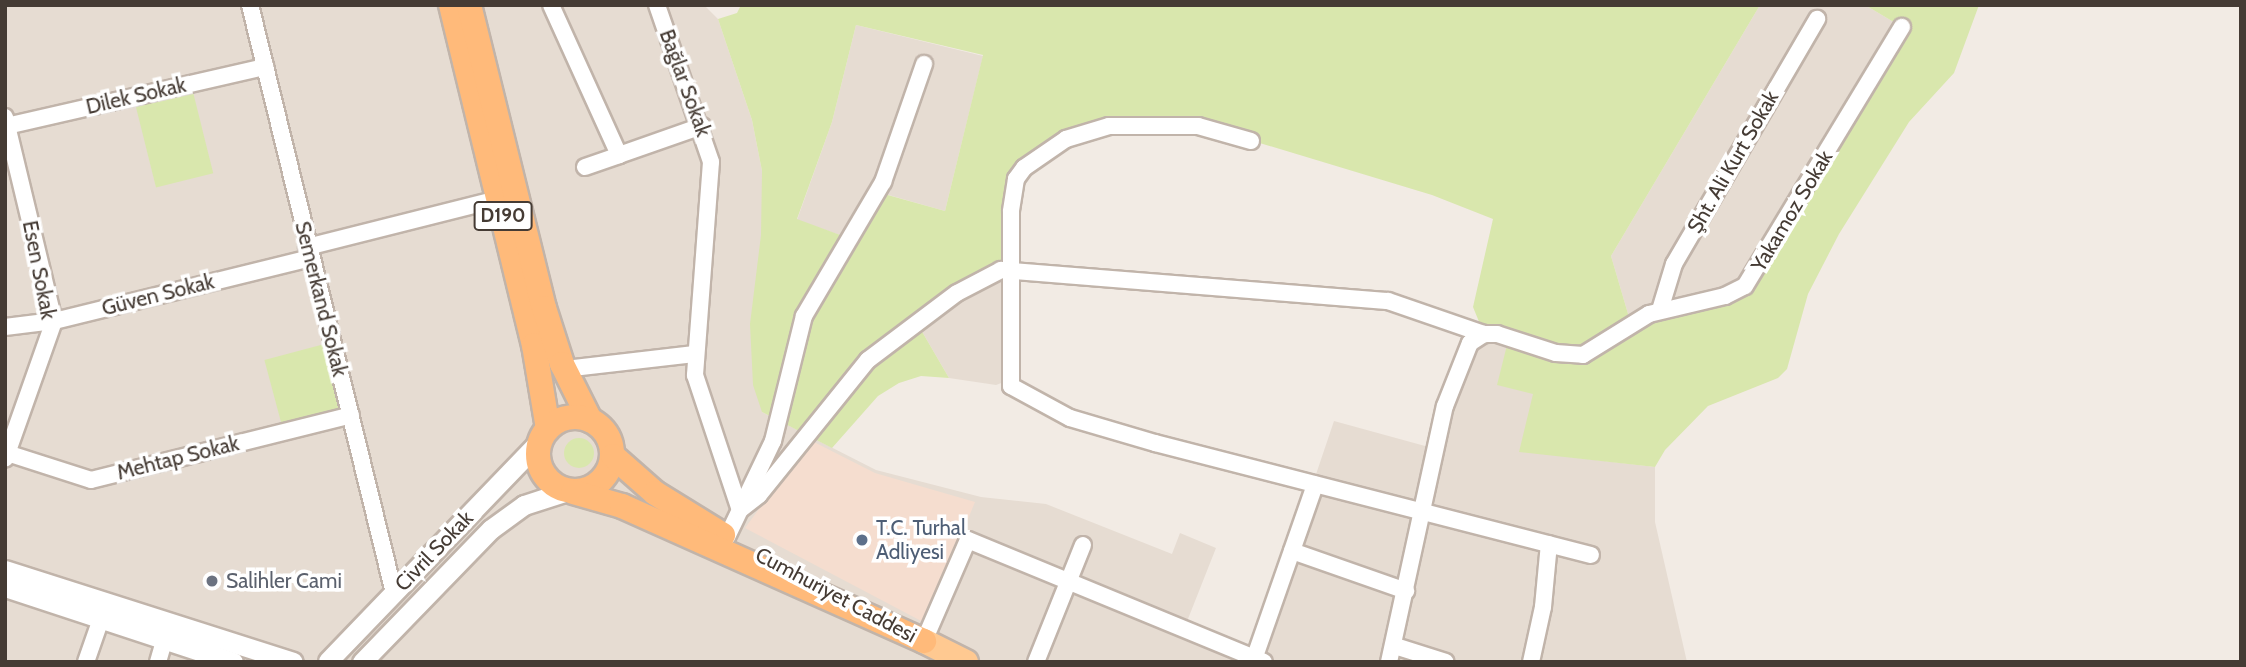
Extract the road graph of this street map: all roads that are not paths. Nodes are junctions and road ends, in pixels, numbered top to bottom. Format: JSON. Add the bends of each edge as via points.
{"nodes":[{"id":1,"x":250,"y":5,"type":"edge"},
{"id":2,"x":451,"y":5,"type":"edge"},
{"id":3,"x":469,"y":5,"type":"edge"},
{"id":4,"x":551,"y":5,"type":"edge"},
{"id":5,"x":657,"y":5,"type":"edge"},
{"id":6,"x":1817,"y":19,"type":"dead end"},
{"id":7,"x":1902,"y":27,"type":"dead end"},
{"id":8,"x":924,"y":64,"type":"dead end"},
{"id":9,"x":265,"y":67,"type":"junction"},
{"id":10,"x":6,"y":121,"type":"edge"},
{"id":11,"x":702,"y":126,"type":"junction"},
{"id":12,"x":1251,"y":141,"type":"dead end"},
{"id":13,"x":619,"y":155,"type":"junction"},
{"id":14,"x":585,"y":167,"type":"dead end"},
{"id":15,"x":498,"y":199,"type":"junction"},
{"id":16,"x":309,"y":252,"type":"junction"},
{"id":17,"x":1014,"y":267,"type":"junction"},
{"id":18,"x":1660,"y":310,"type":"junction"},
{"id":19,"x":54,"y":321,"type":"junction"},
{"id":20,"x":5,"y":327,"type":"edge"},
{"id":21,"x":1484,"y":334,"type":"junction"},
{"id":22,"x":695,"y":354,"type":"junction"},
{"id":23,"x":565,"y":369,"type":"junction"},
{"id":24,"x":351,"y":415,"type":"junction"},
{"id":25,"x":590,"y":420,"type":"junction"},
{"id":26,"x":544,"y":434,"type":"junction"},
{"id":27,"x":6,"y":456,"type":"edge"},
{"id":28,"x":613,"y":456,"type":"junction"},
{"id":29,"x":1315,"y":485,"type":"junction"},
{"id":30,"x":570,"y":491,"type":"junction"},
{"id":31,"x":740,"y":510,"type":"junction"},
{"id":32,"x":1423,"y":512,"type":"junction"},
{"id":33,"x":727,"y":537,"type":"junction"},
{"id":34,"x":1549,"y":544,"type":"junction"},
{"id":35,"x":1083,"y":545,"type":"dead end"},
{"id":36,"x":1292,"y":551,"type":"junction"},
{"id":37,"x":1591,"y":555,"type":"dead end"},
{"id":38,"x":5,"y":570,"type":"edge"},
{"id":39,"x":1068,"y":583,"type":"junction"},
{"id":40,"x":5,"y":587,"type":"edge"},
{"id":41,"x":1406,"y":591,"type":"junction"},
{"id":42,"x":394,"y":593,"type":"junction"},
{"id":43,"x":102,"y":616,"type":"junction"},
{"id":44,"x":165,"y":638,"type":"junction"},
{"id":45,"x":925,"y":641,"type":"junction"},
{"id":46,"x":1392,"y":654,"type":"edge"},
{"id":47,"x":1257,"y":660,"type":"edge"},
{"id":48,"x":86,"y":662,"type":"edge"},
{"id":49,"x":158,"y":662,"type":"edge"},
{"id":50,"x":233,"y":662,"type":"edge"},
{"id":51,"x":293,"y":662,"type":"edge"},
{"id":52,"x":317,"y":662,"type":"edge"},
{"id":53,"x":328,"y":662,"type":"edge"},
{"id":54,"x":362,"y":662,"type":"edge"},
{"id":55,"x":966,"y":662,"type":"edge"},
{"id":56,"x":1036,"y":662,"type":"edge"},
{"id":57,"x":1446,"y":662,"type":"edge"},
{"id":58,"x":1531,"y":662,"type":"edge"}],
"edges":[{"from":1,"to":9,"type":"street","name":"Semerkand Sokak"},
{"from":2,"to":15,"type":"highway","name":"Cumhuriyet Caddesi","number":"D190"},
{"from":3,"to":23,"type":"highway","name":"Cumhuriyet Caddesi","number":"D190","via":[[544,308]]},
{"from":4,"to":13,"type":"street"},
{"from":5,"to":11,"type":"street","name":"Bağlar Sokak"},
{"from":6,"to":18,"type":"street","name":"Şht. Ali Kurt Sokak","via":[[1674,264]]},
{"from":7,"to":18,"type":"street","name":"Yakamoz Sokak","via":[[1753,277],[1730,295]]},
{"from":8,"to":31,"type":"street","via":[[883,182],[804,316],[773,441]]},
{"from":9,"to":10,"type":"street","name":"Dilek Sokak"},
{"from":9,"to":16,"type":"street","name":"Semerkand Sokak"},
{"from":10,"to":19,"type":"street","name":"Esen Sokak"},
{"from":11,"to":13,"type":"street"},
{"from":11,"to":22,"type":"street","name":"Bağlar Sokak","via":[[711,162]]},
{"from":12,"to":17,"type":"street","via":[[1198,126],[1166,124],[1109,127],[1066,139],[1042,153],[1016,179],[1011,212]]},
{"from":13,"to":14,"type":"street"},
{"from":15,"to":16,"type":"street","name":"Güven Sokak"},
{"from":15,"to":26,"type":"highway","name":"Cumhuriyet Caddesi","number":"D190","via":[[540,371]]},
{"from":16,"to":19,"type":"street","name":"Güven Sokak"},
{"from":16,"to":24,"type":"street","name":"Semerkand Sokak"},
{"from":17,"to":21,"type":"street","name":"Yakamoz Sokak","via":[[1388,301]]},
{"from":17,"to":29,"type":"street","via":[[1009,380],[1016,390],[1070,418]]},
{"from":17,"to":31,"type":"street","via":[[957,293],[868,360],[759,495]]},
{"from":18,"to":21,"type":"street","name":"Yakamoz Sokak","via":[[1583,355]]},
{"from":19,"to":20,"type":"street","name":"Güven Sokak"},
{"from":19,"to":27,"type":"street","name":"Esen Sokak"},
{"from":21,"to":32,"type":"street","via":[[1470,342],[1445,407]]},
{"from":22,"to":23,"type":"street"},
{"from":22,"to":31,"type":"street","name":"Bağlar Sokak","via":[[696,382]]},
{"from":23,"to":25,"type":"highway","name":"Cumhuriyet Caddesi","number":"D190"},
{"from":24,"to":27,"type":"street","name":"Mehtap Sokak","via":[[91,480]]},
{"from":24,"to":42,"type":"street","name":"Semerkand Sokak"},
{"from":25,"to":26,"type":"highway","via":[[564,418]]},
{"from":25,"to":28,"type":"highway","name":"Cumhuriyet Caddesi","via":[[605,432]]},
{"from":26,"to":30,"type":"highway","name":"Cumhuriyet Caddesi","via":[[542,472]]},
{"from":26,"to":42,"type":"street","name":"Civril Sokak"},
{"from":28,"to":30,"type":"highway","via":[[598,484]]},
{"from":28,"to":33,"type":"highway","name":"Cumhuriyet Caddesi","via":[[655,493]]},
{"from":29,"to":32,"type":"street"},
{"from":29,"to":36,"type":"street"},
{"from":30,"to":45,"type":"highway","name":"Cumhuriyet Caddesi","via":[[622,506]]},
{"from":30,"to":54,"type":"street","name":"Civril Sokak","via":[[508,514]]},
{"from":31,"to":33,"type":"street"},
{"from":32,"to":34,"type":"street"},
{"from":32,"to":41,"type":"street"},
{"from":33,"to":45,"type":"highway","name":"Cumhuriyet Caddesi"},
{"from":34,"to":37,"type":"street"},
{"from":34,"to":58,"type":"street","via":[[1543,607]]},
{"from":35,"to":39,"type":"street"},
{"from":36,"to":41,"type":"street"},
{"from":36,"to":47,"type":"street"},
{"from":38,"to":51,"type":"street"},
{"from":39,"to":45,"type":"street","via":[[968,540]]},
{"from":39,"to":47,"type":"street"},
{"from":39,"to":56,"type":"street"},
{"from":40,"to":43,"type":"street"},
{"from":41,"to":46,"type":"street"},
{"from":42,"to":53,"type":"street","name":"Civril Sokak"},
{"from":43,"to":44,"type":"street"},
{"from":43,"to":48,"type":"street"},
{"from":44,"to":49,"type":"street"},
{"from":44,"to":50,"type":"street"},
{"from":45,"to":55,"type":"main road"},
{"from":46,"to":57,"type":"street"},
{"from":52,"to":53,"type":"street"}]}
